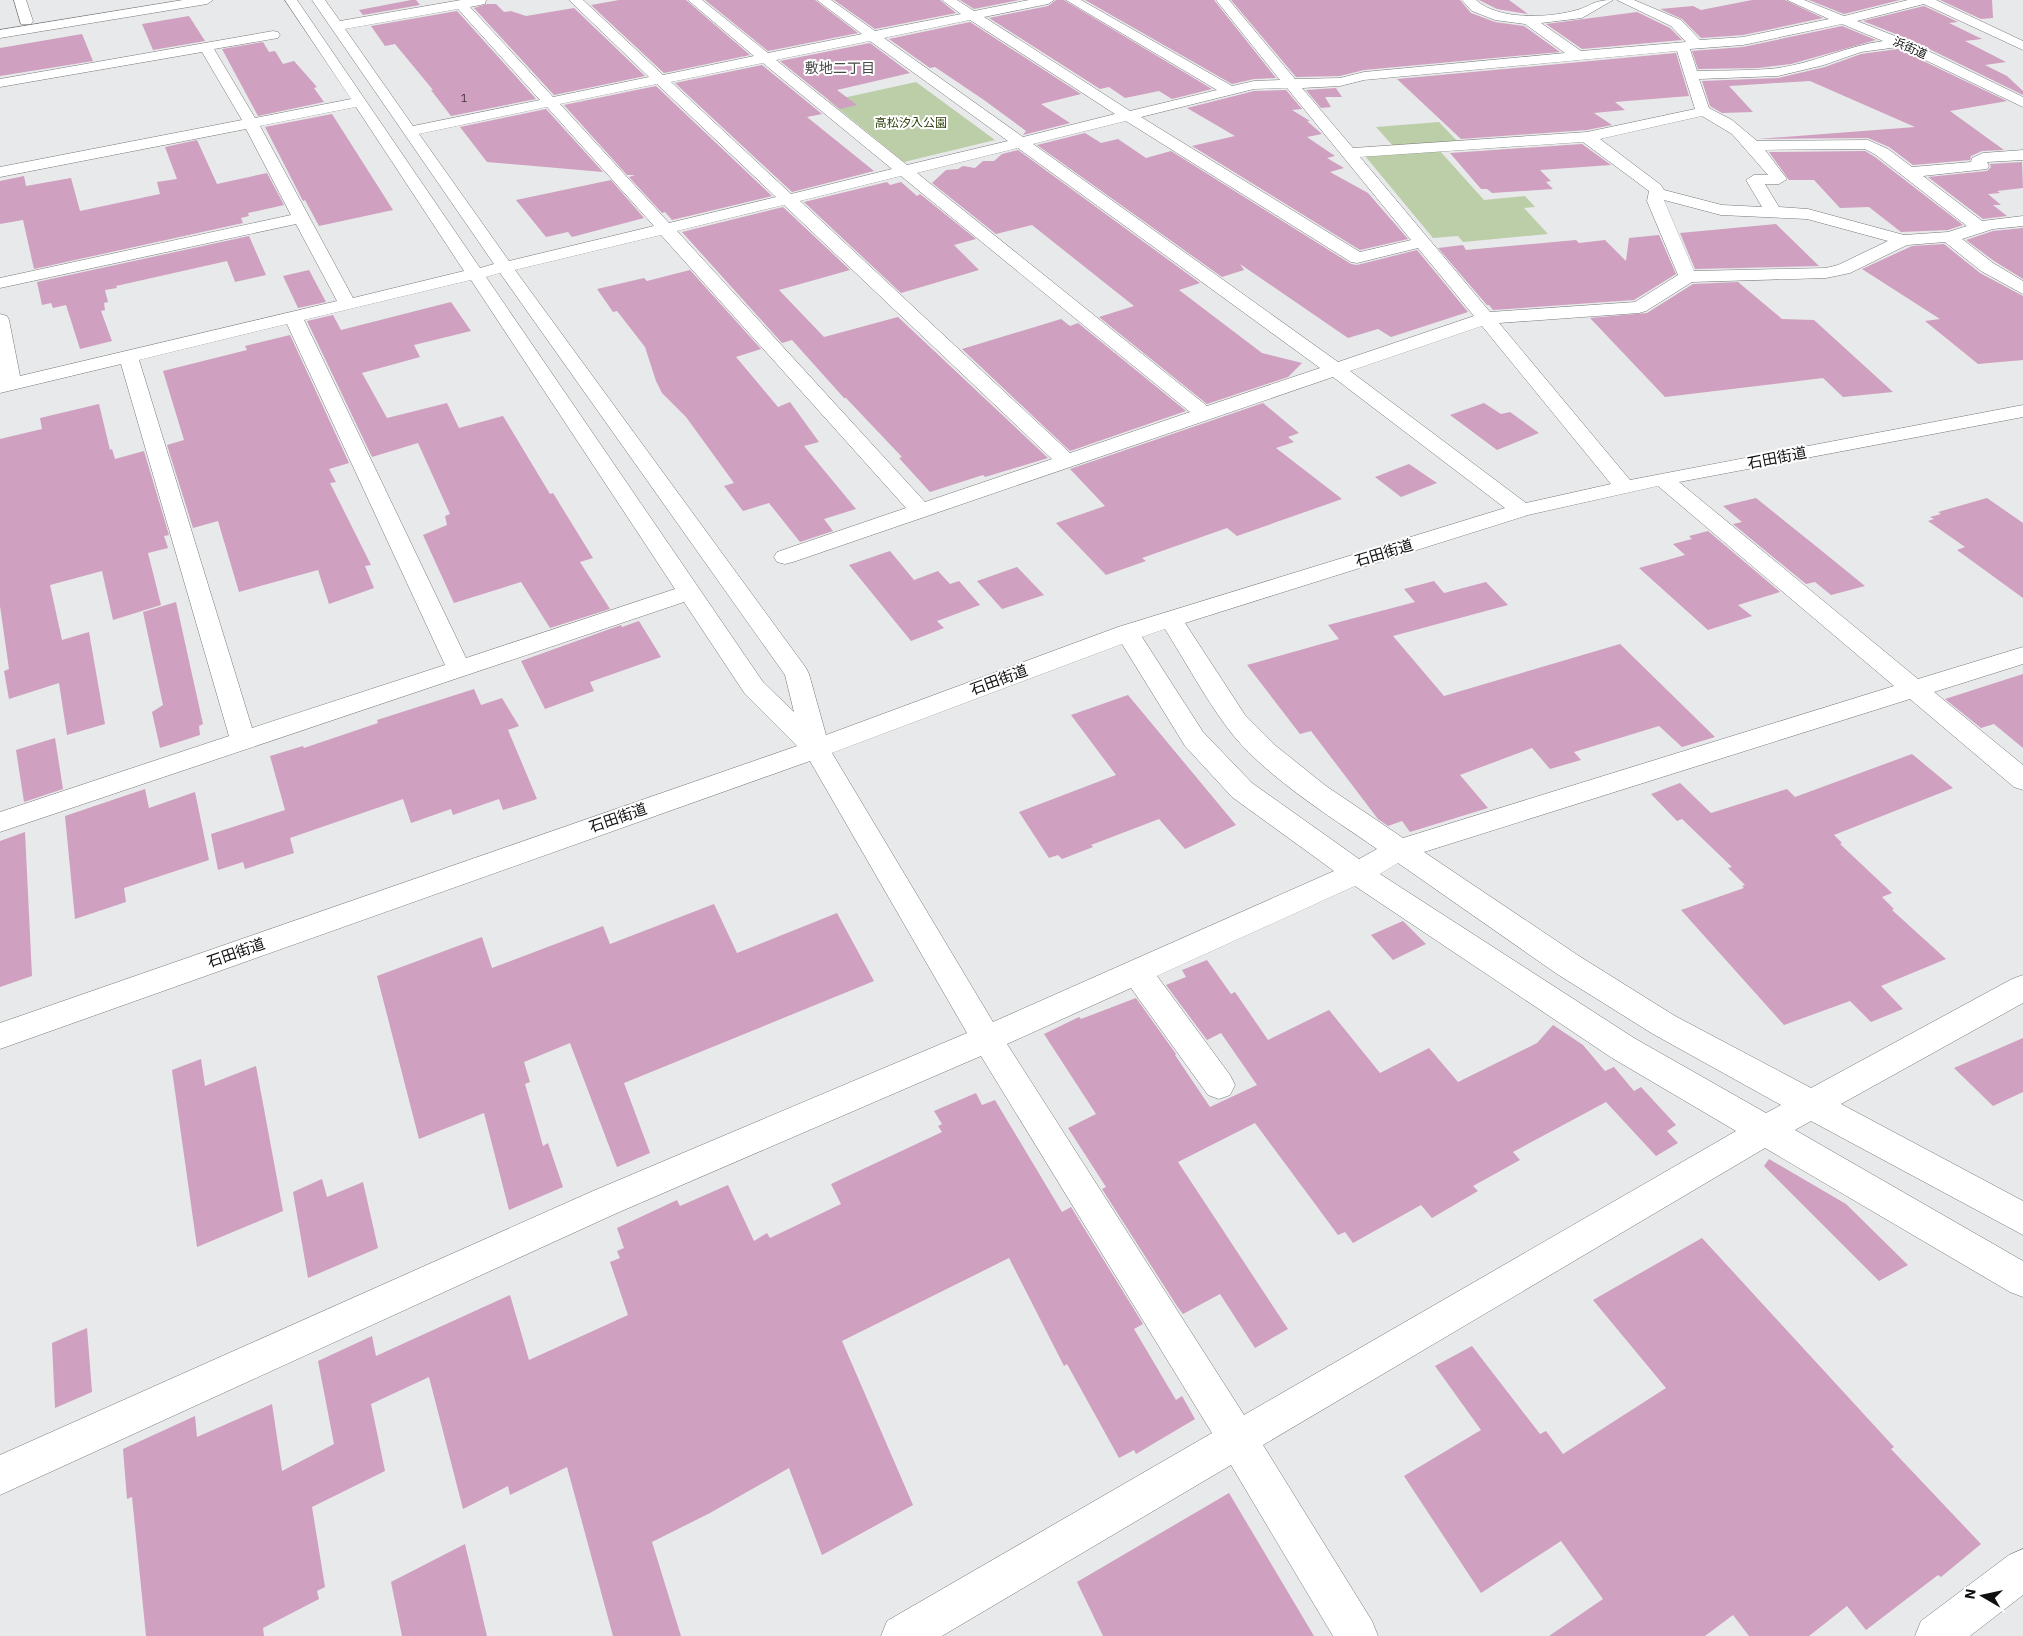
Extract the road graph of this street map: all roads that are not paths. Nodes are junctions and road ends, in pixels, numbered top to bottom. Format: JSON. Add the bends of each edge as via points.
{"nodes":[{"id":1,"x":20,"y":0,"type":"edge"},
{"id":2,"x":207,"y":0,"type":"edge"},
{"id":3,"x":291,"y":0,"type":"edge"},
{"id":4,"x":318,"y":0,"type":"edge"},
{"id":5,"x":483,"y":0,"type":"edge"},
{"id":6,"x":575,"y":0,"type":"edge"},
{"id":7,"x":694,"y":0,"type":"edge"},
{"id":8,"x":823,"y":0,"type":"edge"},
{"id":9,"x":948,"y":0,"type":"edge"},
{"id":10,"x":1048,"y":0,"type":"edge"},
{"id":11,"x":1072,"y":0,"type":"edge"},
{"id":12,"x":1222,"y":0,"type":"edge"},
{"id":13,"x":1468,"y":0,"type":"edge"},
{"id":14,"x":1607,"y":0,"type":"edge"},
{"id":15,"x":1623,"y":0,"type":"edge"},
{"id":16,"x":1793,"y":0,"type":"edge"},
{"id":17,"x":1925,"y":0,"type":"edge"},
{"id":18,"x":461,"y":4,"type":"junction"},
{"id":19,"x":973,"y":16,"type":"junction"},
{"id":20,"x":1529,"y":20,"type":"junction"},
{"id":21,"x":1844,"y":20,"type":"junction"},
{"id":22,"x":26,"y":21,"type":"dead end"},
{"id":23,"x":336,"y":26,"type":"junction"},
{"id":24,"x":0,"y":34,"type":"edge"},
{"id":25,"x":273,"y":35,"type":"dead end"},
{"id":26,"x":874,"y":36,"type":"junction"},
{"id":27,"x":1900,"y":43,"type":"junction"},
{"id":28,"x":1689,"y":46,"type":"junction"},
{"id":29,"x":2023,"y":46,"type":"edge"},
{"id":30,"x":206,"y":47,"type":"junction"},
{"id":31,"x":1578,"y":56,"type":"junction"},
{"id":32,"x":763,"y":58,"type":"junction"},
{"id":33,"x":1693,"y":75,"type":"junction"},
{"id":34,"x":660,"y":79,"type":"junction"},
{"id":35,"x":0,"y":83,"type":"edge"},
{"id":36,"x":1291,"y":83,"type":"junction"},
{"id":37,"x":1230,"y":91,"type":"junction"},
{"id":38,"x":360,"y":102,"type":"junction"},
{"id":39,"x":549,"y":102,"type":"junction"},
{"id":40,"x":2023,"y":103,"type":"edge"},
{"id":41,"x":1704,"y":111,"type":"junction"},
{"id":42,"x":1128,"y":116,"type":"junction"},
{"id":43,"x":251,"y":123,"type":"junction"},
{"id":44,"x":409,"y":130,"type":"junction"},
{"id":45,"x":1587,"y":137,"type":"junction"},
{"id":46,"x":2023,"y":139,"type":"edge"},
{"id":47,"x":1022,"y":142,"type":"junction"},
{"id":48,"x":1755,"y":146,"type":"junction"},
{"id":49,"x":1349,"y":153,"type":"junction"},
{"id":50,"x":2023,"y":154,"type":"edge"},
{"id":51,"x":905,"y":170,"type":"junction"},
{"id":52,"x":0,"y":172,"type":"edge"},
{"id":53,"x":1910,"y":172,"type":"junction"},
{"id":54,"x":1658,"y":193,"type":"junction"},
{"id":55,"x":789,"y":199,"type":"junction"},
{"id":56,"x":1774,"y":212,"type":"junction"},
{"id":57,"x":300,"y":218,"type":"junction"},
{"id":58,"x":2023,"y":221,"type":"edge"},
{"id":59,"x":1979,"y":227,"type":"junction"},
{"id":60,"x":663,"y":229,"type":"junction"},
{"id":61,"x":1949,"y":237,"type":"junction"},
{"id":62,"x":1904,"y":240,"type":"junction"},
{"id":63,"x":1424,"y":242,"type":"junction"},
{"id":64,"x":503,"y":266,"type":"junction"},
{"id":65,"x":476,"y":273,"type":"junction"},
{"id":66,"x":1688,"y":278,"type":"junction"},
{"id":67,"x":0,"y":283,"type":"edge"},
{"id":68,"x":2023,"y":289,"type":"edge"},
{"id":69,"x":347,"y":304,"type":"junction"},
{"id":70,"x":293,"y":317,"type":"junction"},
{"id":71,"x":1487,"y":318,"type":"junction"},
{"id":72,"x":0,"y":320,"type":"edge"},
{"id":73,"x":128,"y":356,"type":"junction"},
{"id":74,"x":1337,"y":371,"type":"junction"},
{"id":75,"x":6,"y":385,"type":"edge"},
{"id":76,"x":2014,"y":413,"type":"edge"},
{"id":77,"x":1204,"y":414,"type":"junction"},
{"id":78,"x":2023,"y":427,"type":"edge"},
{"id":79,"x":1067,"y":461,"type":"junction"},
{"id":80,"x":1662,"y":479,"type":"junction"},
{"id":81,"x":1625,"y":487,"type":"junction"},
{"id":82,"x":1522,"y":510,"type":"junction"},
{"id":83,"x":921,"y":511,"type":"junction"},
{"id":84,"x":786,"y":557,"type":"dead end"},
{"id":85,"x":691,"y":592,"type":"junction"},
{"id":86,"x":1170,"y":619,"type":"junction"},
{"id":87,"x":1127,"y":632,"type":"junction"},
{"id":88,"x":2023,"y":655,"type":"edge"},
{"id":89,"x":459,"y":669,"type":"junction"},
{"id":90,"x":1914,"y":690,"type":"junction"},
{"id":91,"x":243,"y":741,"type":"junction"},
{"id":92,"x":816,"y":748,"type":"junction"},
{"id":93,"x":2023,"y":780,"type":"edge"},
{"id":94,"x":0,"y":820,"type":"edge"},
{"id":95,"x":1398,"y":850,"type":"junction"},
{"id":96,"x":1357,"y":873,"type":"junction"},
{"id":97,"x":1137,"y":972,"type":"junction"},
{"id":98,"x":2023,"y":988,"type":"edge"},
{"id":99,"x":0,"y":1036,"type":"edge"},
{"id":100,"x":987,"y":1039,"type":"junction"},
{"id":101,"x":1219,"y":1085,"type":"dead end"},
{"id":102,"x":1811,"y":1104,"type":"junction"},
{"id":103,"x":1766,"y":1131,"type":"junction"},
{"id":104,"x":2023,"y":1219,"type":"edge"},
{"id":105,"x":2023,"y":1280,"type":"edge"},
{"id":106,"x":1238,"y":1440,"type":"junction"},
{"id":107,"x":0,"y":1475,"type":"edge"},
{"id":108,"x":2023,"y":1569,"type":"edge"},
{"id":109,"x":902,"y":1636,"type":"edge"},
{"id":110,"x":1357,"y":1636,"type":"edge"},
{"id":111,"x":1936,"y":1636,"type":"edge"}],
"edges":[{"from":1,"to":22,"type":"street"},
{"from":2,"to":24,"type":"street"},
{"from":3,"to":38,"type":"street"},
{"from":4,"to":23,"type":"street"},
{"from":5,"to":18,"type":"street"},
{"from":6,"to":34,"type":"street"},
{"from":7,"to":32,"type":"street"},
{"from":8,"to":26,"type":"street"},
{"from":9,"to":19,"type":"street"},
{"from":10,"to":19,"type":"street"},
{"from":11,"to":37,"type":"street"},
{"from":12,"to":36,"type":"street"},
{"from":13,"to":20,"type":"street","via":[[1477,8],[1500,17]]},
{"from":14,"to":20,"type":"street","via":[[1577,15]]},
{"from":15,"to":28,"type":"street","via":[[1676,23],[1687,32]]},
{"from":16,"to":21,"type":"street","name":"浜街道"},
{"from":17,"to":21,"type":"street"},
{"from":17,"to":29,"type":"street"},
{"from":18,"to":23,"type":"street"},
{"from":18,"to":39,"type":"street"},
{"from":19,"to":26,"type":"street"},
{"from":19,"to":42,"type":"street"},
{"from":20,"to":31,"type":"street"},
{"from":21,"to":27,"type":"street","name":"浜街道"},
{"from":21,"to":28,"type":"street","via":[[1742,41]]},
{"from":23,"to":44,"type":"street"},
{"from":25,"to":30,"type":"street"},
{"from":26,"to":32,"type":"street"},
{"from":26,"to":47,"type":"street"},
{"from":27,"to":33,"type":"street","via":[[1858,48],[1778,72]]},
{"from":27,"to":40,"type":"street","name":"浜街道"},
{"from":28,"to":31,"type":"street"},
{"from":28,"to":33,"type":"street"},
{"from":30,"to":35,"type":"street"},
{"from":30,"to":43,"type":"street"},
{"from":31,"to":36,"type":"street","via":[[1364,76],[1340,82]]},
{"from":32,"to":34,"type":"street"},
{"from":32,"to":51,"type":"street"},
{"from":33,"to":41,"type":"street","via":[[1693,88]]},
{"from":34,"to":39,"type":"street"},
{"from":34,"to":55,"type":"street"},
{"from":36,"to":37,"type":"street","via":[[1270,83]]},
{"from":36,"to":49,"type":"street"},
{"from":37,"to":42,"type":"street"},
{"from":38,"to":43,"type":"street"},
{"from":38,"to":65,"type":"street"},
{"from":39,"to":44,"type":"street"},
{"from":39,"to":60,"type":"street"},
{"from":41,"to":45,"type":"street"},
{"from":41,"to":48,"type":"street","via":[[1722,118]]},
{"from":42,"to":47,"type":"street"},
{"from":42,"to":63,"type":"street","via":[[1357,258]]},
{"from":43,"to":52,"type":"street"},
{"from":43,"to":57,"type":"street"},
{"from":44,"to":64,"type":"street"},
{"from":45,"to":49,"type":"street"},
{"from":45,"to":54,"type":"street"},
{"from":46,"to":50,"type":"street","via":[[2012,144]]},
{"from":47,"to":51,"type":"street"},
{"from":47,"to":74,"type":"street"},
{"from":48,"to":53,"type":"street","via":[[1868,145]]},
{"from":48,"to":56,"type":"street","via":[[1779,179],[1754,180]]},
{"from":49,"to":63,"type":"street"},
{"from":50,"to":53,"type":"street","via":[[1982,158],[1978,161],[1981,166]]},
{"from":51,"to":55,"type":"street"},
{"from":51,"to":77,"type":"street"},
{"from":53,"to":59,"type":"street"},
{"from":54,"to":56,"type":"street","via":[[1721,210]]},
{"from":54,"to":66,"type":"street","via":[[1655,201]]},
{"from":55,"to":60,"type":"street"},
{"from":55,"to":79,"type":"street"},
{"from":56,"to":62,"type":"street","via":[[1808,214]]},
{"from":57,"to":67,"type":"street"},
{"from":57,"to":69,"type":"street"},
{"from":58,"to":59,"type":"street"},
{"from":59,"to":61,"type":"street"},
{"from":60,"to":64,"type":"street"},
{"from":60,"to":83,"type":"street"},
{"from":61,"to":62,"type":"street"},
{"from":61,"to":68,"type":"street","via":[[1987,267]]},
{"from":62,"to":66,"type":"street","via":[[1844,269],[1826,273]]},
{"from":63,"to":71,"type":"street"},
{"from":64,"to":65,"type":"street"},
{"from":64,"to":92,"type":"street","via":[[798,674]]},
{"from":65,"to":69,"type":"street"},
{"from":65,"to":85,"type":"street"},
{"from":66,"to":71,"type":"street","via":[[1638,307]]},
{"from":69,"to":70,"type":"street"},
{"from":70,"to":73,"type":"street"},
{"from":70,"to":89,"type":"street"},
{"from":71,"to":74,"type":"street"},
{"from":71,"to":81,"type":"street"},
{"from":72,"to":75,"type":"street"},
{"from":73,"to":75,"type":"street"},
{"from":73,"to":91,"type":"street"},
{"from":74,"to":77,"type":"street"},
{"from":74,"to":82,"type":"street"},
{"from":76,"to":78,"type":"street"},
{"from":76,"to":80,"type":"street","name":"石田街道"},
{"from":77,"to":79,"type":"street"},
{"from":79,"to":83,"type":"street"},
{"from":80,"to":81,"type":"street","name":"石田街道"},
{"from":80,"to":90,"type":"street"},
{"from":81,"to":82,"type":"street","name":"石田街道"},
{"from":82,"to":86,"type":"street","name":"石田街道"},
{"from":83,"to":84,"type":"street"},
{"from":85,"to":89,"type":"street"},
{"from":85,"to":92,"type":"street","via":[[754,688]]},
{"from":86,"to":87,"type":"street","name":"石田街道"},
{"from":86,"to":95,"type":"street","via":[[1236,721],[1267,753],[1316,794]]},
{"from":87,"to":92,"type":"street","name":"石田街道"},
{"from":87,"to":96,"type":"street","via":[[1194,739],[1242,790]]},
{"from":88,"to":90,"type":"street"},
{"from":89,"to":91,"type":"street"},
{"from":90,"to":93,"type":"street"},
{"from":90,"to":95,"type":"street"},
{"from":91,"to":94,"type":"street"},
{"from":92,"to":99,"type":"street","name":"石田街道"},
{"from":92,"to":100,"type":"street"},
{"from":95,"to":96,"type":"street"},
{"from":95,"to":102,"type":"street","via":[[1568,966],[1664,1025]]},
{"from":96,"to":97,"type":"street"},
{"from":96,"to":103,"type":"street","via":[[1623,1048]]},
{"from":97,"to":100,"type":"street"},
{"from":97,"to":101,"type":"street"},
{"from":98,"to":102,"type":"street"},
{"from":100,"to":106,"type":"street"},
{"from":100,"to":107,"type":"street","via":[[605,1202]]},
{"from":102,"to":103,"type":"street"},
{"from":102,"to":104,"type":"street"},
{"from":103,"to":105,"type":"street"},
{"from":103,"to":106,"type":"street"},
{"from":106,"to":109,"type":"street"},
{"from":106,"to":110,"type":"street"},
{"from":108,"to":111,"type":"street"}]}
